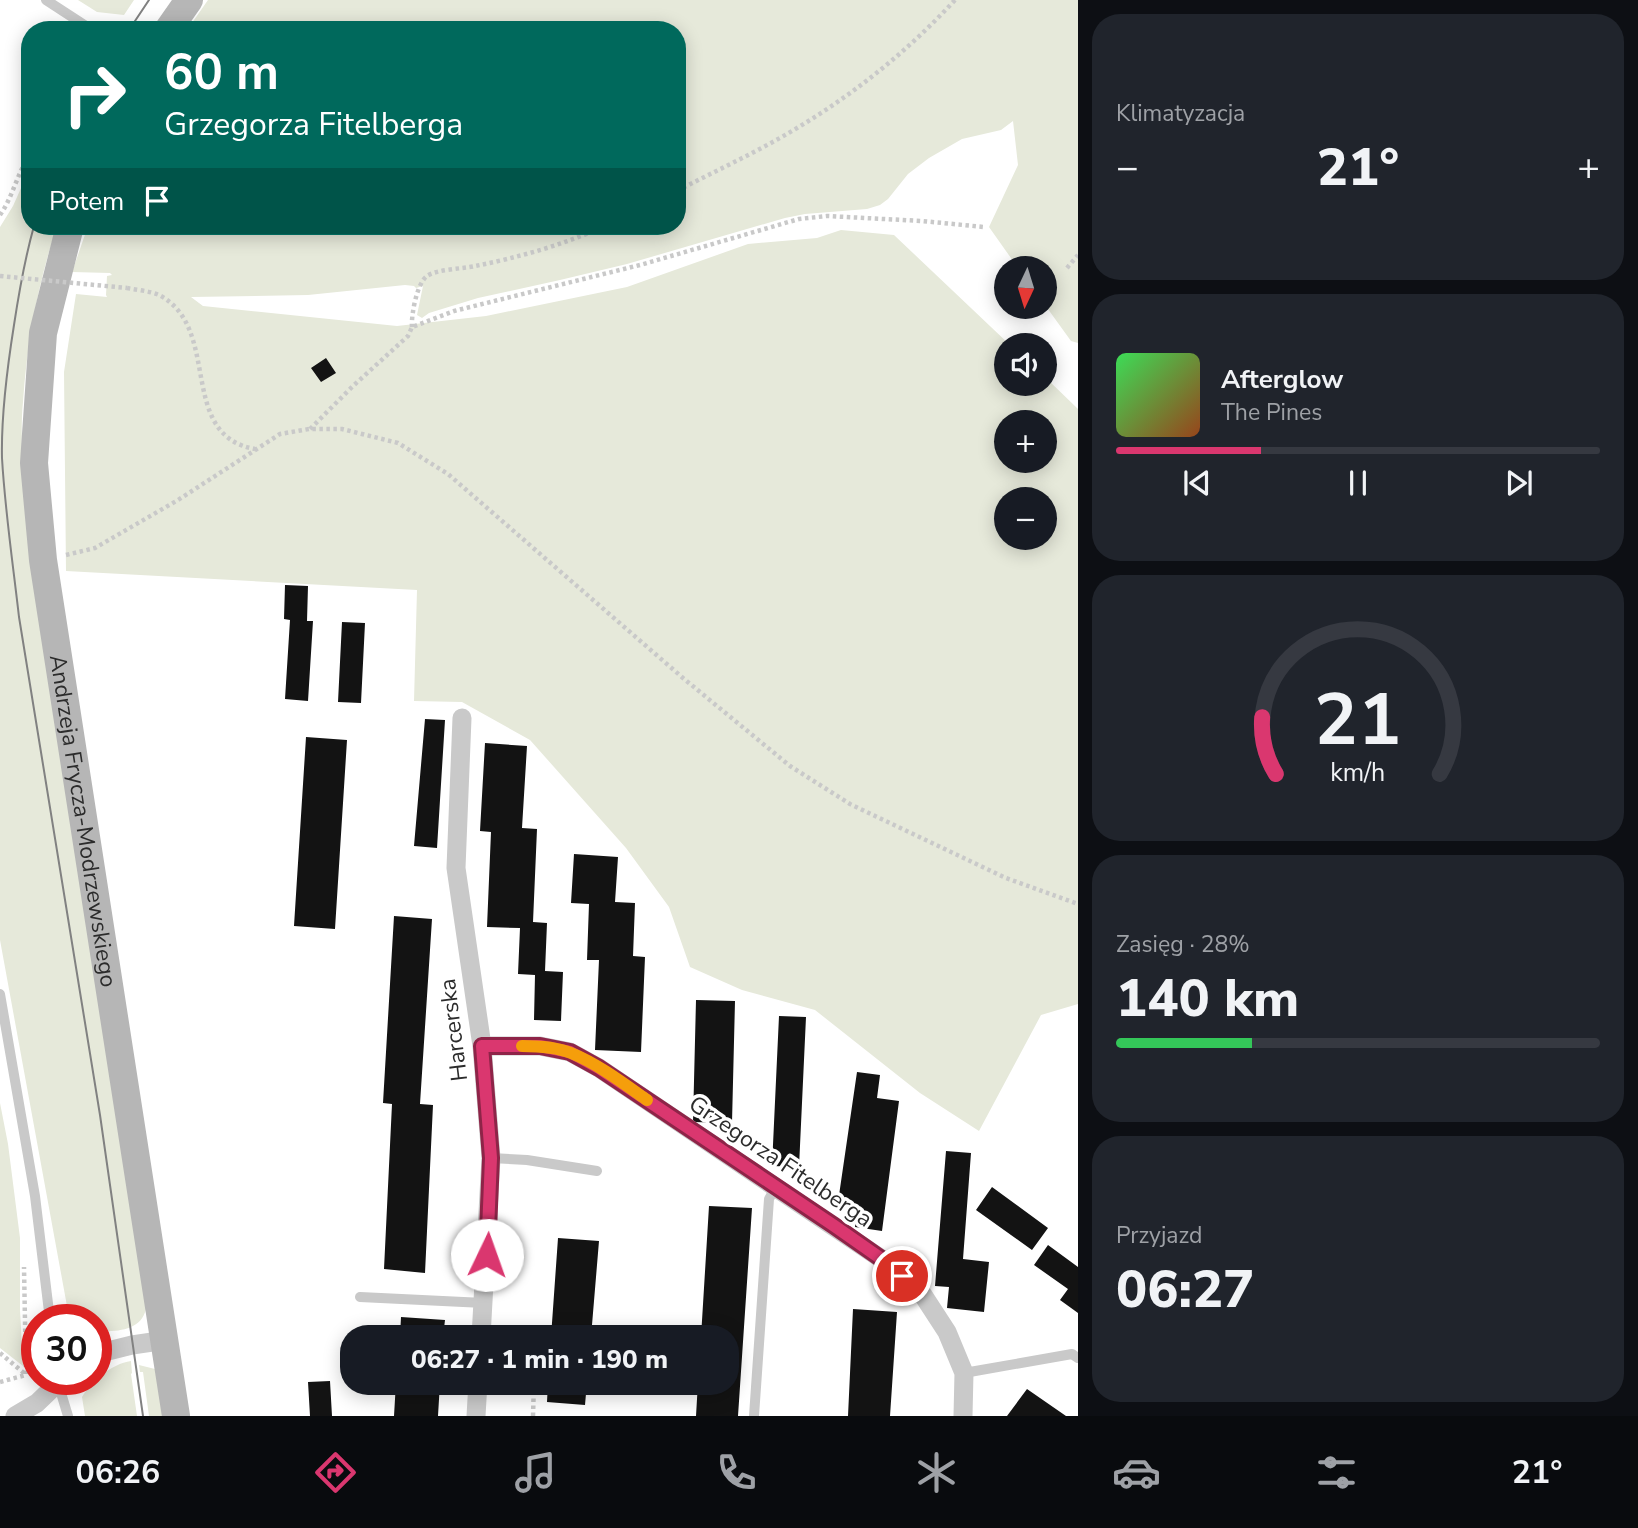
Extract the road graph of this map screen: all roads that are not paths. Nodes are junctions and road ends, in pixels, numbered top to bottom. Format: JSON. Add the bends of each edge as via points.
{"nodes":[{"id":1,"x":46,"y":0,"type":"edge"},
{"id":2,"x":189,"y":0,"type":"edge"},
{"id":3,"x":78,"y":21,"type":"edge"},
{"id":4,"x":174,"y":21,"type":"edge"},
{"id":5,"x":68,"y":235,"type":"edge"},
{"id":6,"x":462,"y":718,"type":"dead end"},
{"id":7,"x":0,"y":994,"type":"edge"},
{"id":8,"x":482,"y":1046,"type":"junction"},
{"id":9,"x":491,"y":1158,"type":"junction"},
{"id":10,"x":597,"y":1171,"type":"dead end"},
{"id":11,"x":776,"y":1186,"type":"junction"},
{"id":12,"x":360,"y":1297,"type":"dead end"},
{"id":13,"x":484,"y":1303,"type":"junction"},
{"id":14,"x":48,"y":1304,"type":"edge"},
{"id":15,"x":482,"y":1325,"type":"edge"},
{"id":16,"x":166,"y":1340,"type":"junction"},
{"id":17,"x":112,"y":1350,"type":"edge"},
{"id":18,"x":1078,"y":1358,"type":"edge"},
{"id":19,"x":964,"y":1373,"type":"junction"},
{"id":20,"x":46,"y":1395,"type":"edge"},
{"id":21,"x":63,"y":1395,"type":"edge"},
{"id":22,"x":477,"y":1395,"type":"edge"},
{"id":23,"x":15,"y":1416,"type":"edge"},
{"id":24,"x":68,"y":1416,"type":"edge"},
{"id":25,"x":176,"y":1416,"type":"edge"},
{"id":26,"x":476,"y":1416,"type":"edge"},
{"id":27,"x":754,"y":1416,"type":"edge"},
{"id":28,"x":964,"y":1416,"type":"edge"}],
"edges":[{"from":1,"to":3,"type":"lane"},
{"from":2,"to":4,"type":"main road"},
{"from":5,"to":16,"type":"main road","name":"Andrzeja Frycza-Modrzewskiego","via":[[43,333],[34,463],[43,560]]},
{"from":6,"to":8,"type":"street","name":"Harcerska","via":[[456,868]]},
{"from":7,"to":14,"type":"lane","via":[[35,1196]]},
{"from":8,"to":9,"type":"street","name":"Harcerska"},
{"from":8,"to":11,"type":"street","name":"Grzegorza Fitelberga","via":[[540,1046],[570,1052]]},
{"from":9,"to":10,"type":"lane"},
{"from":9,"to":13,"type":"street","name":"Harcerska"},
{"from":11,"to":19,"type":"street","name":"Grzegorza Fitelberga","via":[[921,1292],[947,1332]]},
{"from":11,"to":27,"type":"lane","via":[[769,1199]]},
{"from":12,"to":13,"type":"lane"},
{"from":13,"to":15,"type":"street","name":"Harcerska"},
{"from":16,"to":17,"type":"street"},
{"from":16,"to":25,"type":"main road","name":"Andrzeja Frycza-Modrzewskiego"},
{"from":18,"to":19,"type":"lane","via":[[1072,1354]]},
{"from":19,"to":28,"type":"street","name":"Grzegorza Fitelberga"},
{"from":20,"to":23,"type":"street"},
{"from":21,"to":24,"type":"lane"},
{"from":22,"to":26,"type":"street"}]}
